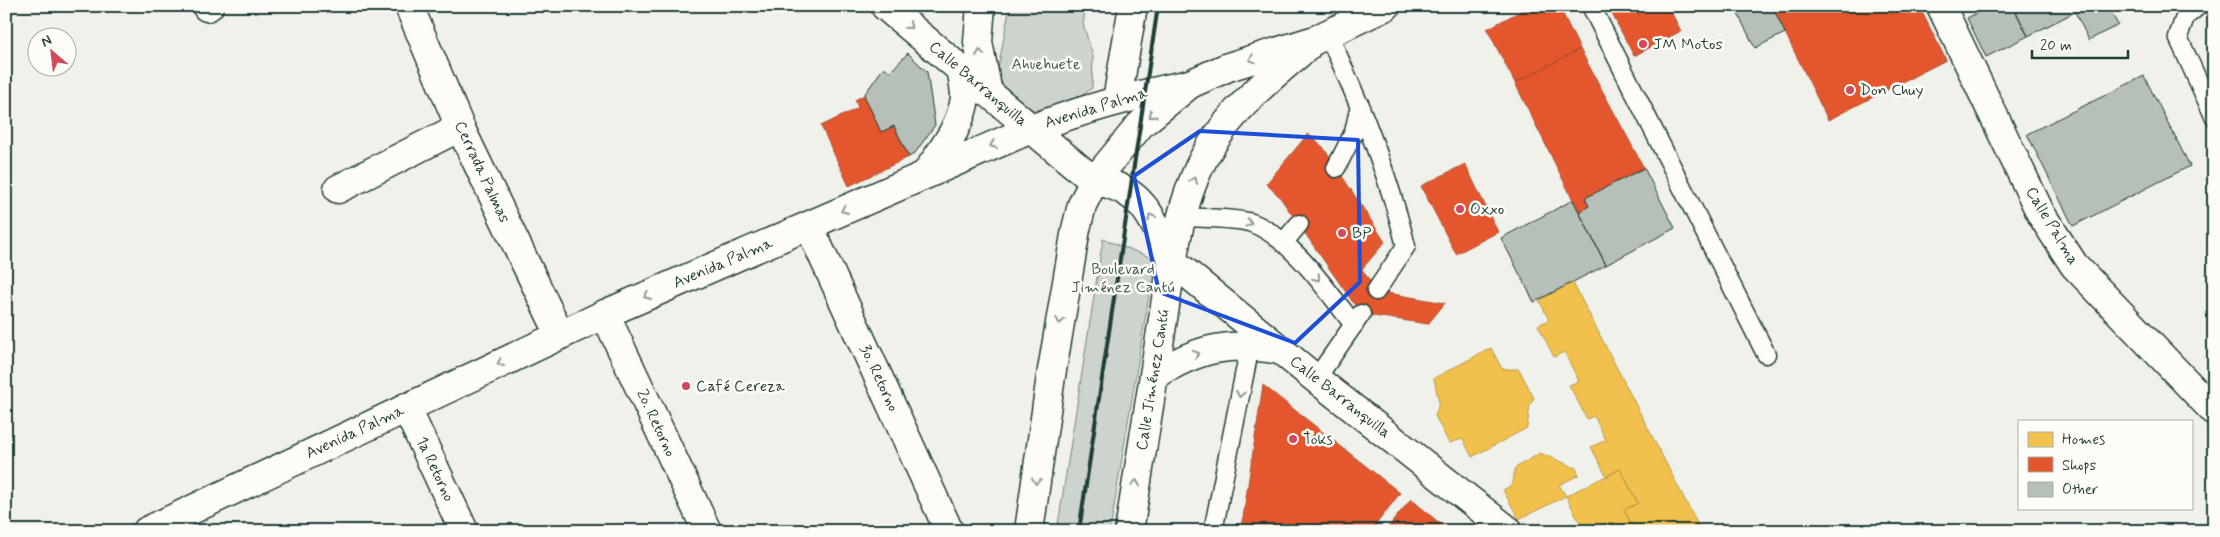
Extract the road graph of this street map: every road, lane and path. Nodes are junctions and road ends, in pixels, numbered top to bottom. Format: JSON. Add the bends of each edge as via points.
{"nodes":[{"id":1,"x":409,"y":6,"type":"edge"},
{"id":2,"x":885,"y":6,"type":"edge"},
{"id":3,"x":1133,"y":6,"type":"edge"},
{"id":4,"x":1386,"y":6,"type":"edge"},
{"id":5,"x":1591,"y":6,"type":"edge"},
{"id":6,"x":1940,"y":6,"type":"edge"},
{"id":7,"x":2198,"y":6,"type":"edge"},
{"id":8,"x":981,"y":9,"type":"edge"},
{"id":9,"x":1321,"y":37,"type":"junction"},
{"id":10,"x":932,"y":46,"type":"junction"},
{"id":11,"x":962,"y":73,"type":"junction"},
{"id":12,"x":1190,"y":84,"type":"junction"},
{"id":13,"x":988,"y":93,"type":"junction"},
{"id":14,"x":1117,"y":100,"type":"junction"},
{"id":15,"x":1360,"y":104,"type":"junction"},
{"id":16,"x":2214,"y":116,"type":"edge"},
{"id":17,"x":460,"y":127,"type":"junction"},
{"id":18,"x":1031,"y":129,"type":"junction"},
{"id":19,"x":1336,"y":168,"type":"dead end"},
{"id":20,"x":926,"y":174,"type":"junction"},
{"id":21,"x":1094,"y":182,"type":"junction"},
{"id":22,"x":338,"y":189,"type":"dead end"},
{"id":23,"x":1183,"y":217,"type":"junction"},
{"id":24,"x":1299,"y":224,"type":"dead end"},
{"id":25,"x":809,"y":226,"type":"junction"},
{"id":26,"x":1283,"y":243,"type":"junction"},
{"id":27,"x":1172,"y":260,"type":"junction"},
{"id":28,"x":1376,"y":291,"type":"dead end"},
{"id":29,"x":605,"y":314,"type":"junction"},
{"id":30,"x":560,"y":335,"type":"junction"},
{"id":31,"x":1250,"y":346,"type":"junction"},
{"id":32,"x":1281,"y":350,"type":"junction"},
{"id":33,"x":1766,"y":354,"type":"dead end"},
{"id":34,"x":1154,"y":376,"type":"junction"},
{"id":35,"x":1316,"y":379,"type":"junction"},
{"id":36,"x":406,"y":408,"type":"junction"},
{"id":37,"x":2214,"y":411,"type":"edge"},
{"id":38,"x":147,"y":531,"type":"edge"},
{"id":39,"x":464,"y":531,"type":"edge"},
{"id":40,"x":706,"y":531,"type":"edge"},
{"id":41,"x":948,"y":531,"type":"edge"},
{"id":42,"x":1029,"y":531,"type":"edge"},
{"id":43,"x":1129,"y":531,"type":"edge"},
{"id":44,"x":1213,"y":531,"type":"edge"},
{"id":45,"x":1509,"y":531,"type":"edge"}],
"edges":[{"from":1,"to":17,"type":"main road","name":"Cerrada Palmas"},
{"from":2,"to":10,"type":"main road","name":"Calle Barranquilla","one_way":true},
{"from":3,"to":14,"type":"main road"},
{"from":4,"to":9,"type":"main road"},
{"from":5,"to":33,"type":"lane"},
{"from":6,"to":37,"type":"main road","name":"Calle Palma","via":[[2042,214],[2074,265]]},
{"from":7,"to":16,"type":"lane","via":[[2185,17],[2178,37]]},
{"from":8,"to":10,"type":"main road","via":[[960,37],[946,46]]},
{"from":13,"to":8,"type":"main road","one_way":true,"via":[[978,42]]},
{"from":9,"to":12,"type":"main road","name":"Avenida Palma","one_way":true,"via":[[1228,67]]},
{"from":9,"to":15,"type":"lane"},
{"from":23,"to":9,"type":"main road","name":"Calle Jiménez Cantú","one_way":true,"via":[[1192,182],[1232,115],[1274,74]]},
{"from":10,"to":11,"type":"main road","name":"Calle Barranquilla"},
{"from":11,"to":13,"type":"main road","name":"Calle Barranquilla"},
{"from":11,"to":20,"type":"main road","via":[[965,96],[960,118]]},
{"from":12,"to":14,"type":"main road","name":"Avenida Palma"},
{"from":12,"to":21,"type":"main road","one_way":true,"via":[[1141,124]]},
{"from":13,"to":18,"type":"main road","name":"Calle Barranquilla"},
{"from":14,"to":18,"type":"main road","name":"Avenida Palma"},
{"from":15,"to":19,"type":"lane","via":[[1354,132]]},
{"from":15,"to":28,"type":"lane","via":[[1396,205],[1406,246]]},
{"from":17,"to":22,"type":"main road"},
{"from":17,"to":30,"type":"main road","name":"Cerrada Palmas"},
{"from":18,"to":20,"type":"main road","name":"Avenida Palma","one_way":true},
{"from":18,"to":21,"type":"main road","name":"Calle Barranquilla"},
{"from":20,"to":25,"type":"main road","name":"Avenida Palma","one_way":true},
{"from":27,"to":21,"type":"main road","one_way":true,"via":[[1148,211],[1140,202],[1120,188]]},
{"from":21,"to":42,"type":"main road","one_way":true,"via":[[1082,205],[1076,229]]},
{"from":23,"to":26,"type":"lane","one_way":true,"via":[[1250,222]]},
{"from":23,"to":27,"type":"main road","name":"Calle Jiménez Cantú"},
{"from":24,"to":26,"type":"lane"},
{"from":25,"to":29,"type":"main road","name":"Avenida Palma","one_way":true},
{"from":25,"to":41,"type":"main road","name":"3o. Retorno"},
{"from":26,"to":35,"type":"lane","one_way":true,"via":[[1358,319]]},
{"from":27,"to":32,"type":"main road","name":"Calle Barranquilla"},
{"from":27,"to":34,"type":"main road","name":"Calle Jiménez Cantú"},
{"from":29,"to":30,"type":"main road","name":"Avenida Palma"},
{"from":29,"to":40,"type":"main road","name":"2o. Retorno"},
{"from":30,"to":36,"type":"main road","name":"Avenida Palma","one_way":true},
{"from":31,"to":32,"type":"main road"},
{"from":34,"to":31,"type":"main road","one_way":true,"via":[[1194,354],[1216,348]]},
{"from":31,"to":44,"type":"lane","one_way":true},
{"from":32,"to":35,"type":"main road","name":"Calle Barranquilla"},
{"from":43,"to":34,"type":"main road","name":"Calle Jiménez Cantú","one_way":true},
{"from":35,"to":45,"type":"main road","name":"Calle Barranquilla"},
{"from":36,"to":38,"type":"main road","name":"Avenida Palma"},
{"from":36,"to":39,"type":"main road","name":"1a Retorno"}]}
